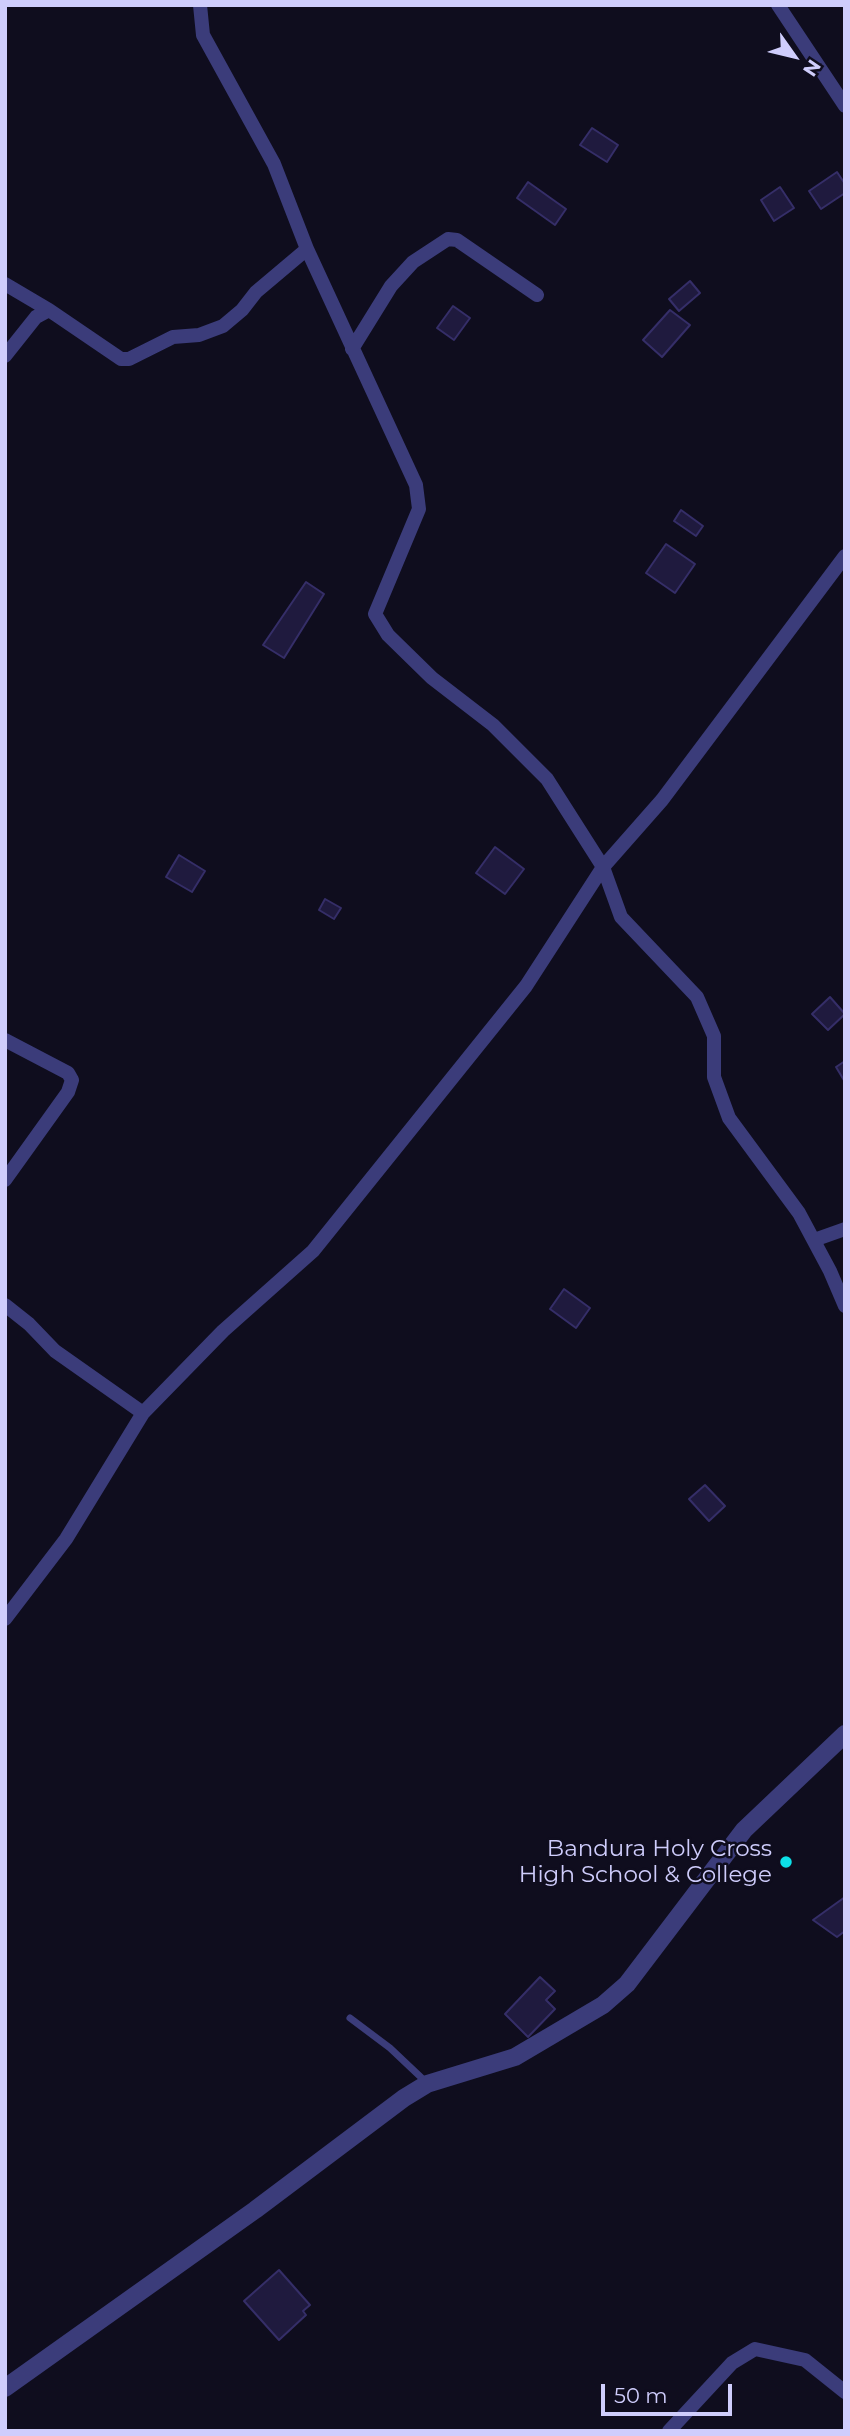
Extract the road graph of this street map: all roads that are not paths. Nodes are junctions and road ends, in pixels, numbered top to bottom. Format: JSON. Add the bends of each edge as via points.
{"nodes":[{"id":1,"x":200,"y":5,"type":"edge"},
{"id":2,"x":778,"y":5,"type":"edge"},
{"id":3,"x":845,"y":106,"type":"edge"},
{"id":4,"x":307,"y":249,"type":"junction"},
{"id":5,"x":5,"y":284,"type":"edge"},
{"id":6,"x":537,"y":295,"type":"dead end"},
{"id":7,"x":50,"y":310,"type":"junction"},
{"id":8,"x":352,"y":349,"type":"junction"},
{"id":9,"x":5,"y":356,"type":"edge"},
{"id":10,"x":845,"y":556,"type":"edge"},
{"id":11,"x":603,"y":867,"type":"junction"},
{"id":12,"x":5,"y":1040,"type":"edge"},
{"id":13,"x":5,"y":1180,"type":"edge"},
{"id":14,"x":845,"y":1228,"type":"edge"},
{"id":15,"x":814,"y":1240,"type":"junction"},
{"id":16,"x":5,"y":1306,"type":"edge"},
{"id":17,"x":845,"y":1306,"type":"edge"},
{"id":18,"x":143,"y":1413,"type":"junction"},
{"id":19,"x":5,"y":1619,"type":"edge"},
{"id":20,"x":845,"y":1734,"type":"edge"},
{"id":21,"x":350,"y":2018,"type":"dead end"},
{"id":22,"x":428,"y":2084,"type":"junction"},
{"id":23,"x":5,"y":2388,"type":"edge"},
{"id":24,"x":845,"y":2392,"type":"edge"},
{"id":25,"x":669,"y":2431,"type":"edge"}],
"edges":[{"from":1,"to":4,"type":"street","via":[[203,35],[274,164]]},
{"from":2,"to":3,"type":"street"},
{"from":4,"to":7,"type":"street","via":[[223,326],[199,335],[173,337],[129,359],[109,353]]},
{"from":4,"to":8,"type":"street"},
{"from":5,"to":7,"type":"street"},
{"from":6,"to":8,"type":"street","via":[[457,240],[448,239],[413,262],[391,286]]},
{"from":7,"to":9,"type":"street","via":[[36,317]]},
{"from":8,"to":11,"type":"street","via":[[408,462],[419,509],[375,614],[388,635],[432,678],[493,724],[547,779]]},
{"from":10,"to":11,"type":"street","via":[[662,800]]},
{"from":11,"to":15,"type":"street","via":[[621,917],[697,997],[714,1035],[714,1077],[729,1118]]},
{"from":11,"to":18,"type":"street","via":[[526,986],[313,1251],[223,1331]]},
{"from":12,"to":13,"type":"street","via":[[68,1073],[72,1080]]},
{"from":14,"to":15,"type":"street"},
{"from":15,"to":17,"type":"street"},
{"from":16,"to":18,"type":"street","via":[[54,1351]]},
{"from":18,"to":19,"type":"street","via":[[66,1539]]},
{"from":20,"to":22,"type":"street","via":[[744,1830],[627,1983],[603,2005],[514,2057]]},
{"from":21,"to":22,"type":"lane"},
{"from":22,"to":23,"type":"street"},
{"from":24,"to":25,"type":"street","via":[[805,2360],[755,2349],[732,2363]]}]}
